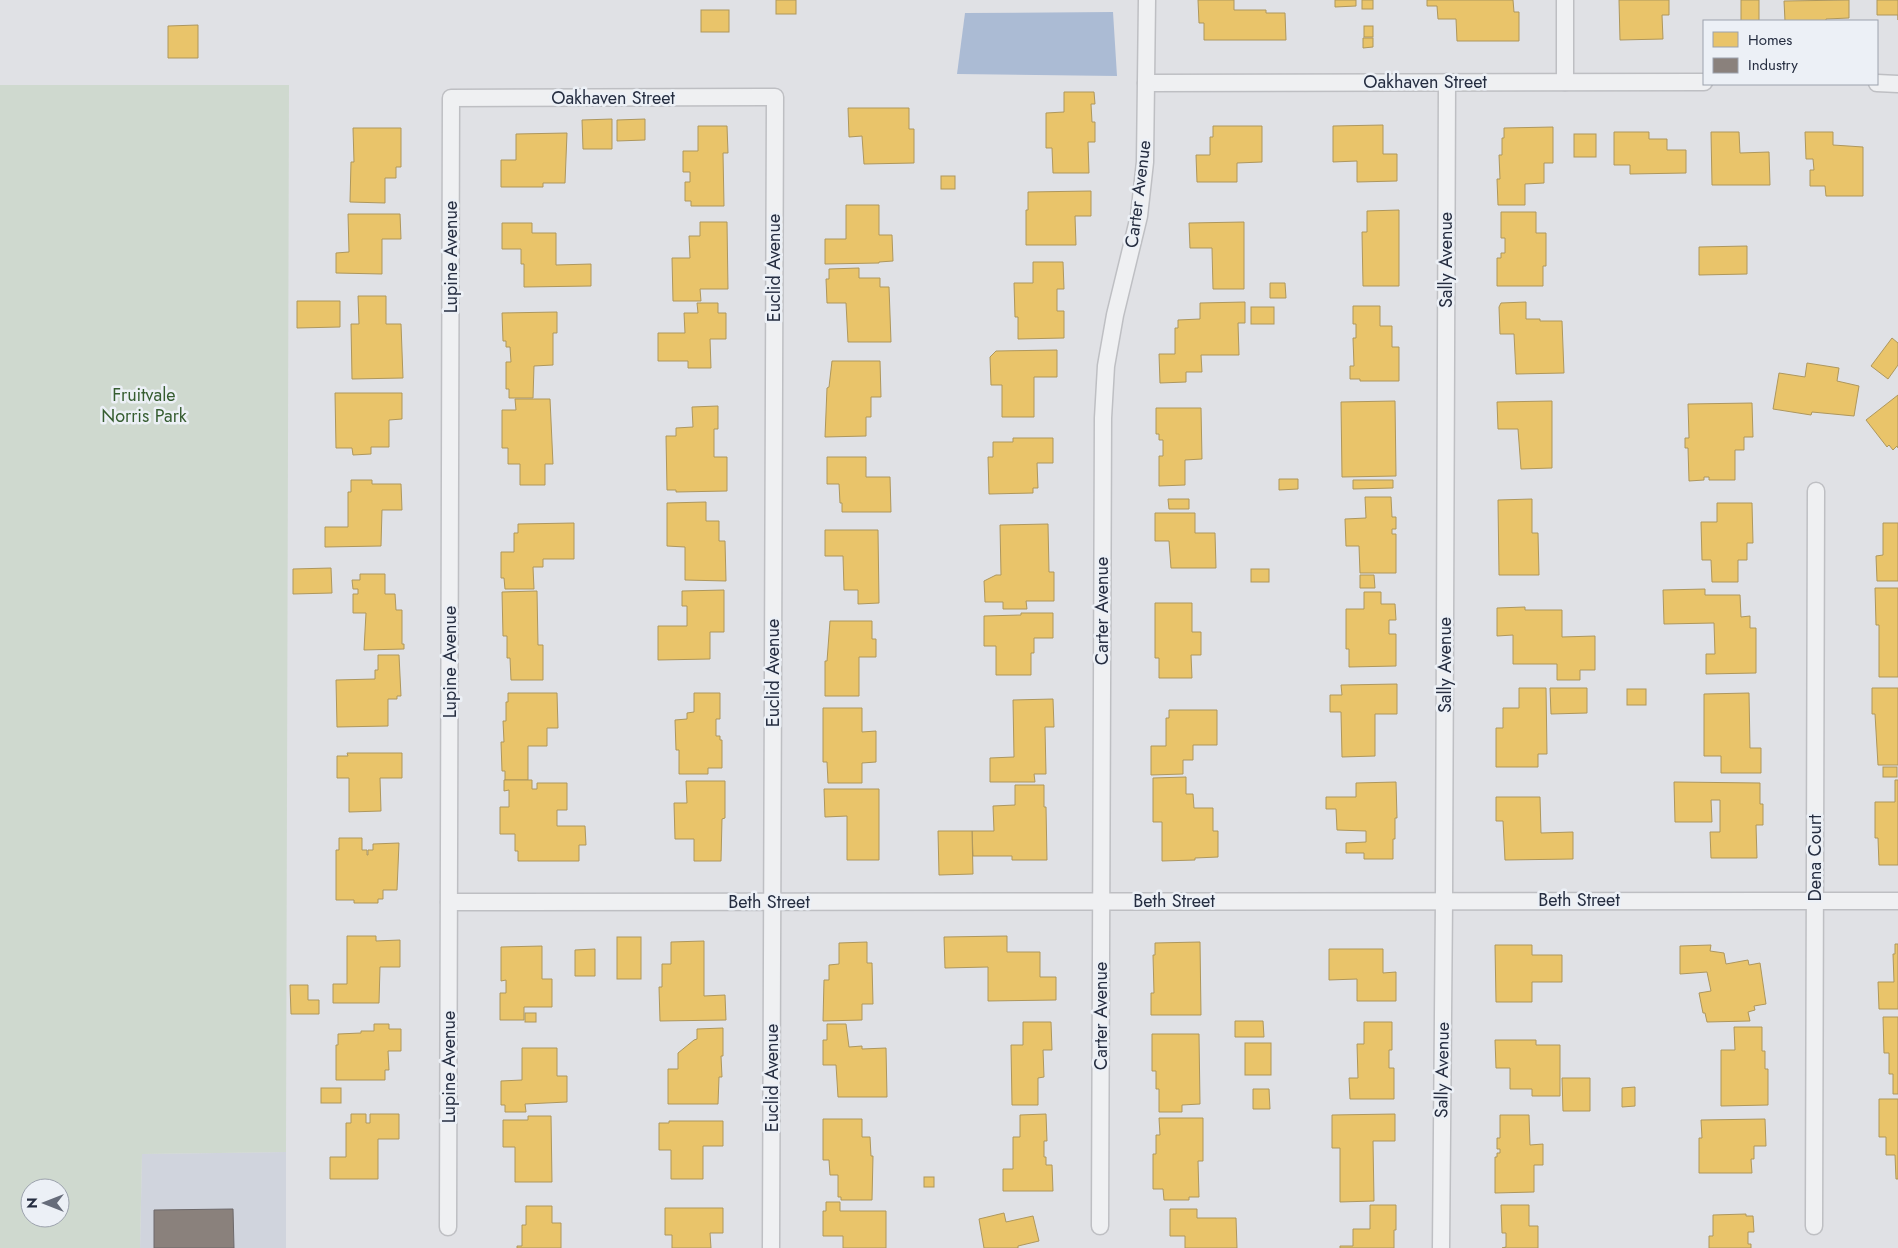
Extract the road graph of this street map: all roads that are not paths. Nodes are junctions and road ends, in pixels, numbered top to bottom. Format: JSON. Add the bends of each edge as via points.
{"nodes":[{"id":1,"x":1147,"y":0,"type":"edge"},
{"id":2,"x":1566,"y":0,"type":"edge"},
{"id":3,"x":1447,"y":82,"type":"junction"},
{"id":4,"x":1565,"y":82,"type":"junction"},
{"id":5,"x":1703,"y":82,"type":"edge"},
{"id":6,"x":1146,"y":83,"type":"junction"},
{"id":7,"x":1878,"y":83,"type":"edge"},
{"id":8,"x":1898,"y":84,"type":"edge"},
{"id":9,"x":775,"y":97,"type":"joint"},
{"id":10,"x":451,"y":98,"type":"joint"},
{"id":11,"x":1816,"y":491,"type":"dead end"},
{"id":12,"x":1444,"y":900,"type":"junction"},
{"id":13,"x":1815,"y":900,"type":"junction"},
{"id":14,"x":1101,"y":901,"type":"junction"},
{"id":15,"x":1898,"y":901,"type":"edge"},
{"id":16,"x":449,"y":902,"type":"junction"},
{"id":17,"x":773,"y":902,"type":"junction"},
{"id":18,"x":448,"y":1226,"type":"dead end"},
{"id":19,"x":1100,"y":1226,"type":"dead end"},
{"id":20,"x":1814,"y":1226,"type":"dead end"},
{"id":21,"x":771,"y":1248,"type":"edge"},
{"id":22,"x":1441,"y":1248,"type":"edge"}],
"edges":[{"from":1,"to":6,"type":"street","name":"Carter Avenue"},
{"from":2,"to":4,"type":"street"},
{"from":3,"to":4,"type":"street","name":"Oakhaven Street"},
{"from":3,"to":6,"type":"street","name":"Oakhaven Street"},
{"from":3,"to":12,"type":"street","name":"Sally Avenue"},
{"from":4,"to":5,"type":"street","name":"Oakhaven Street"},
{"from":6,"to":14,"type":"street","name":"Carter Avenue","via":[[1145,162],[1139,216],[1114,315],[1106,366],[1103,418]]},
{"from":7,"to":8,"type":"street"},
{"from":9,"to":10,"type":"street","name":"Oakhaven Street"},
{"from":9,"to":17,"type":"street","name":"Euclid Avenue"},
{"from":10,"to":16,"type":"street","name":"Lupine Avenue"},
{"from":11,"to":13,"type":"street","name":"Dena Court"},
{"from":12,"to":13,"type":"street","name":"Beth Street"},
{"from":12,"to":14,"type":"street","name":"Beth Street"},
{"from":12,"to":22,"type":"street","name":"Sally Avenue"},
{"from":13,"to":15,"type":"street","name":"Beth Street"},
{"from":13,"to":20,"type":"street","name":"Dena Court"},
{"from":14,"to":17,"type":"street","name":"Beth Street"},
{"from":14,"to":19,"type":"street","name":"Carter Avenue"},
{"from":16,"to":17,"type":"street","name":"Beth Street"},
{"from":16,"to":18,"type":"street","name":"Lupine Avenue"},
{"from":17,"to":21,"type":"street","name":"Euclid Avenue"}]}
